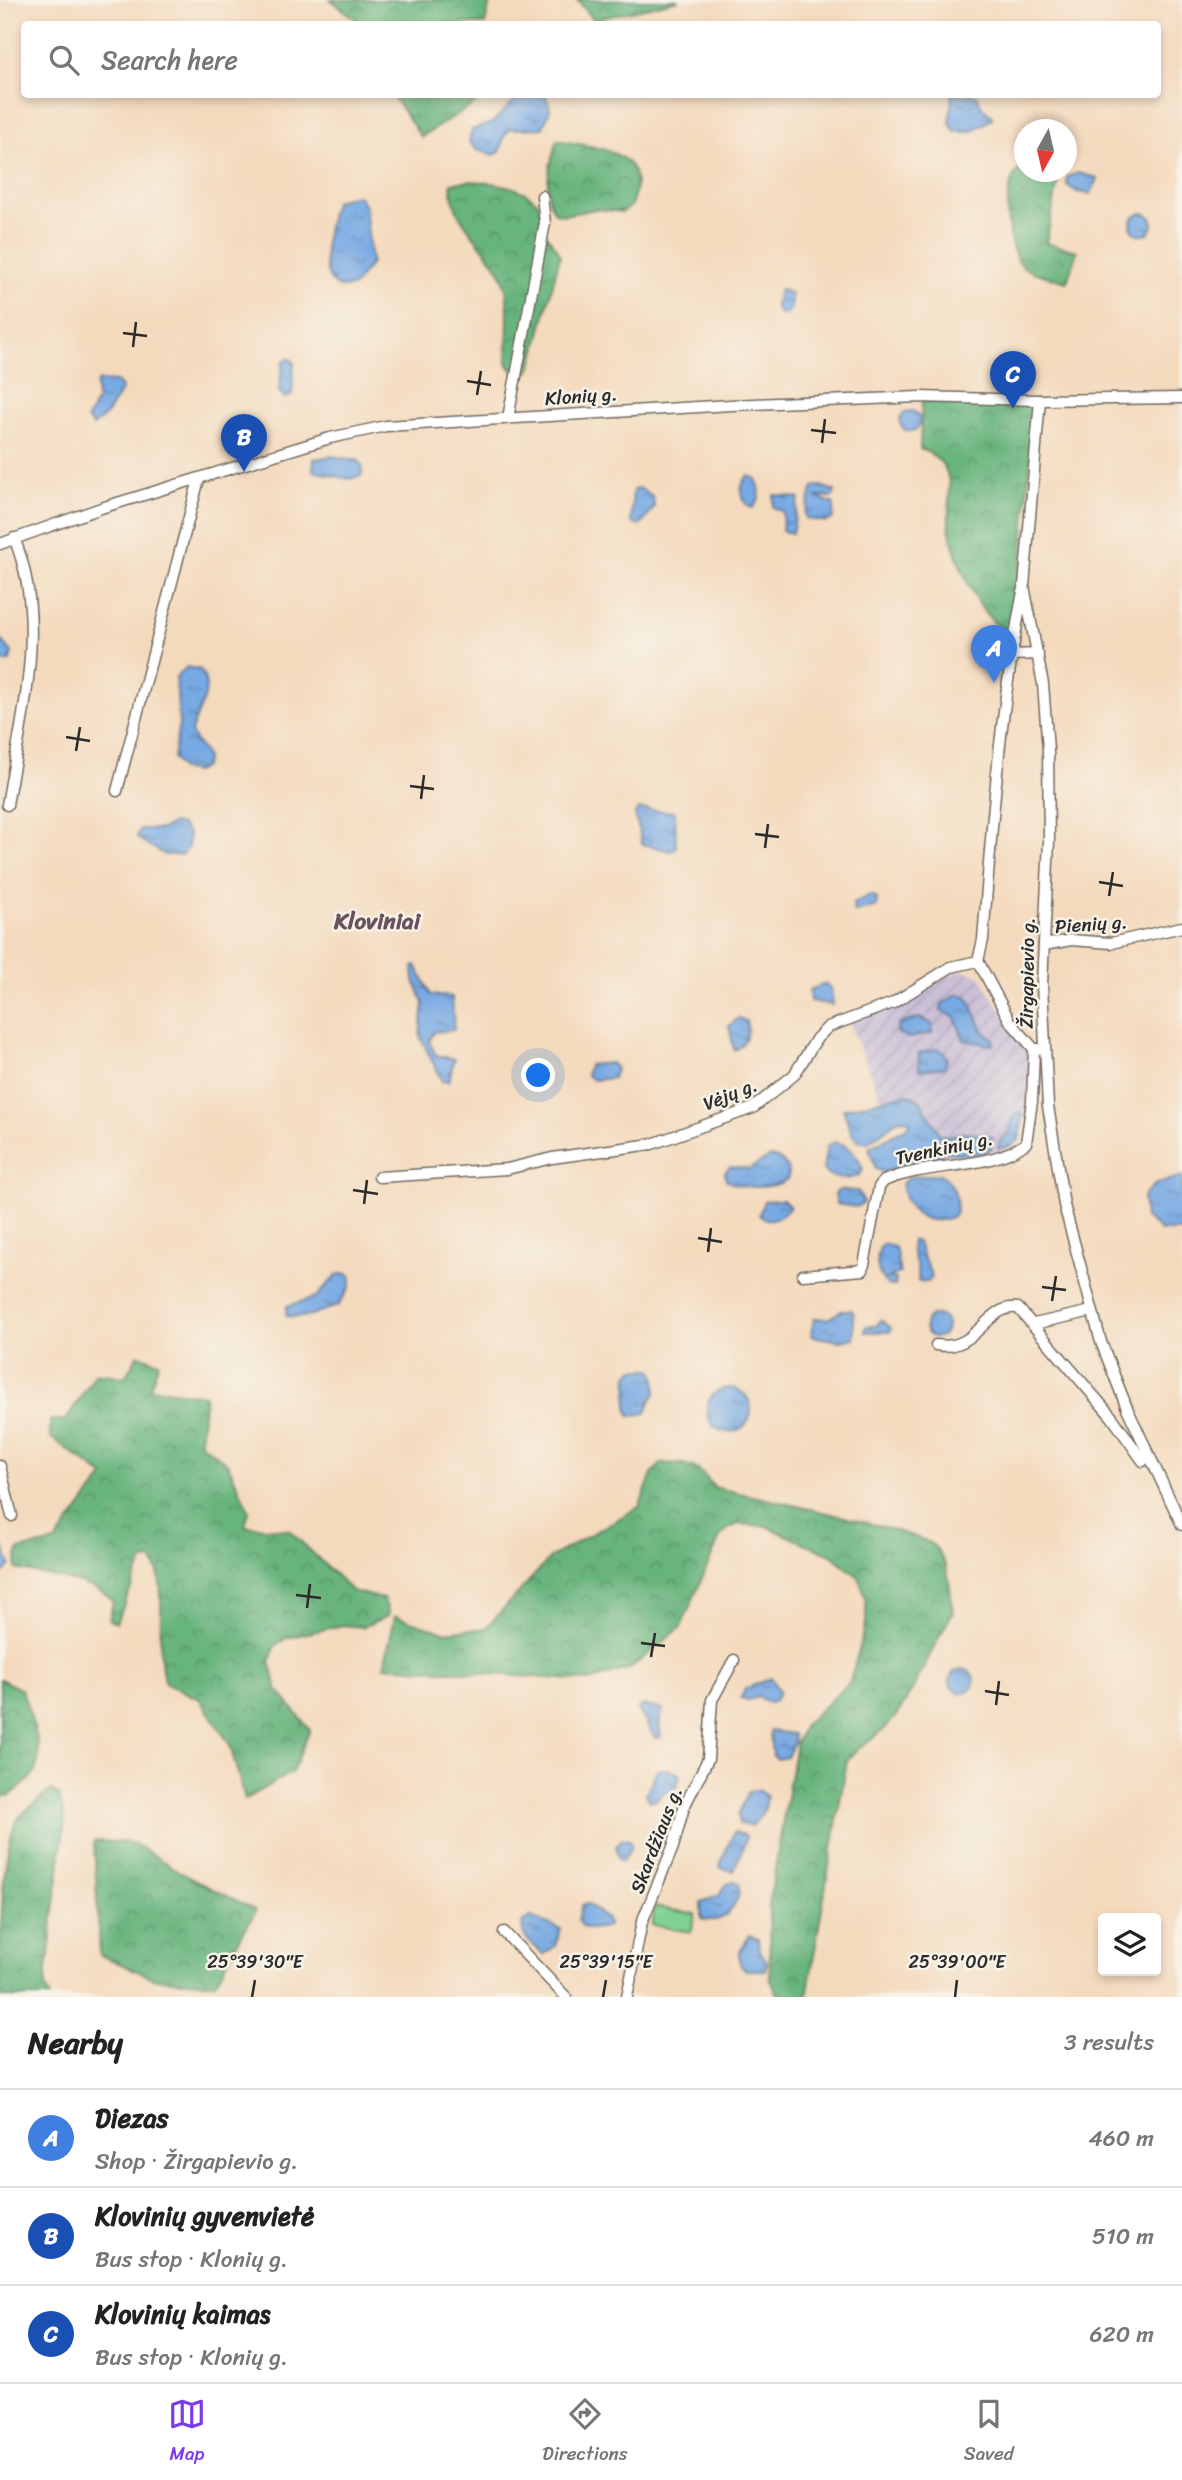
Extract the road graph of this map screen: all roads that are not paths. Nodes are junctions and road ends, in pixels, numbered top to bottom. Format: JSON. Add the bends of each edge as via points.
{"nodes":[{"id":1,"x":542,"y":196,"type":"dead end"},
{"id":2,"x":1182,"y":398,"type":"edge"},
{"id":3,"x":1040,"y":400,"type":"junction"},
{"id":4,"x":508,"y":418,"type":"junction"},
{"id":5,"x":200,"y":480,"type":"junction"},
{"id":6,"x":14,"y":538,"type":"junction"},
{"id":7,"x":0,"y":544,"type":"edge"},
{"id":8,"x":1024,"y":586,"type":"junction"},
{"id":9,"x":1038,"y":654,"type":"junction"},
{"id":10,"x":1010,"y":655,"type":"junction"},
{"id":11,"x":117,"y":791,"type":"dead end"},
{"id":12,"x":7,"y":805,"type":"dead end"},
{"id":13,"x":1182,"y":926,"type":"edge"},
{"id":14,"x":1044,"y":945,"type":"junction"},
{"id":15,"x":978,"y":961,"type":"junction"},
{"id":16,"x":1039,"y":1049,"type":"junction"},
{"id":17,"x":379,"y":1177,"type":"dead end"},
{"id":18,"x":803,"y":1275,"type":"dead end"},
{"id":19,"x":1092,"y":1311,"type":"junction"},
{"id":20,"x":1034,"y":1324,"type":"junction"},
{"id":21,"x":936,"y":1345,"type":"dead end"},
{"id":22,"x":1143,"y":1461,"type":"dead end"},
{"id":23,"x":0,"y":1466,"type":"edge"},
{"id":24,"x":12,"y":1516,"type":"dead end"},
{"id":25,"x":1182,"y":1525,"type":"edge"},
{"id":26,"x":734,"y":1660,"type":"dead end"},
{"id":27,"x":504,"y":1932,"type":"dead end"},
{"id":28,"x":566,"y":1997,"type":"edge"},
{"id":29,"x":627,"y":1997,"type":"edge"}],
"edges":[{"from":1,"to":4,"type":"street","via":[[545,223]]},
{"from":2,"to":3,"type":"street","name":"Klonių g."},
{"from":3,"to":4,"type":"street","name":"Klonių g.","via":[[893,398]]},
{"from":3,"to":8,"type":"street","name":"Žirgapievio g."},
{"from":4,"to":5,"type":"street","name":"Klonių g.","via":[[386,426],[330,438]]},
{"from":5,"to":6,"type":"street","name":"Klonių g."},
{"from":5,"to":11,"type":"street"},
{"from":6,"to":7,"type":"street","name":"Klonių g."},
{"from":6,"to":12,"type":"street","via":[[26,566],[31,625]]},
{"from":8,"to":9,"type":"street","name":"Žirgapievio g."},
{"from":8,"to":10,"type":"street"},
{"from":9,"to":10,"type":"street"},
{"from":9,"to":14,"type":"street","name":"Žirgapievio g.","via":[[1049,801]]},
{"from":10,"to":15,"type":"street"},
{"from":13,"to":14,"type":"street","name":"Pienių g.","via":[[1111,943],[1071,940]]},
{"from":14,"to":16,"type":"street","name":"Žirgapievio g."},
{"from":15,"to":16,"type":"street","via":[[1010,1021]]},
{"from":15,"to":17,"type":"street","name":"Vėjų g.","via":[[951,967],[893,1003],[828,1027],[794,1075],[753,1108],[643,1146],[507,1168]]},
{"from":16,"to":18,"type":"street","name":"Tvenkinių g.","via":[[1026,1143],[995,1156],[884,1181],[863,1270]]},
{"from":16,"to":19,"type":"street","name":"Žirgapievio g.","via":[[1060,1184]]},
{"from":19,"to":20,"type":"street"},
{"from":19,"to":25,"type":"street","name":"Žirgapievio g.","via":[[1127,1408]]},
{"from":20,"to":21,"type":"street","via":[[1026,1313],[1012,1307],[964,1343],[952,1348]]},
{"from":20,"to":22,"type":"street"},
{"from":23,"to":24,"type":"street"},
{"from":26,"to":29,"type":"street","name":"Skardžiaus g.","via":[[712,1700],[708,1759],[684,1807],[642,1922]]},
{"from":27,"to":28,"type":"street"}]}
